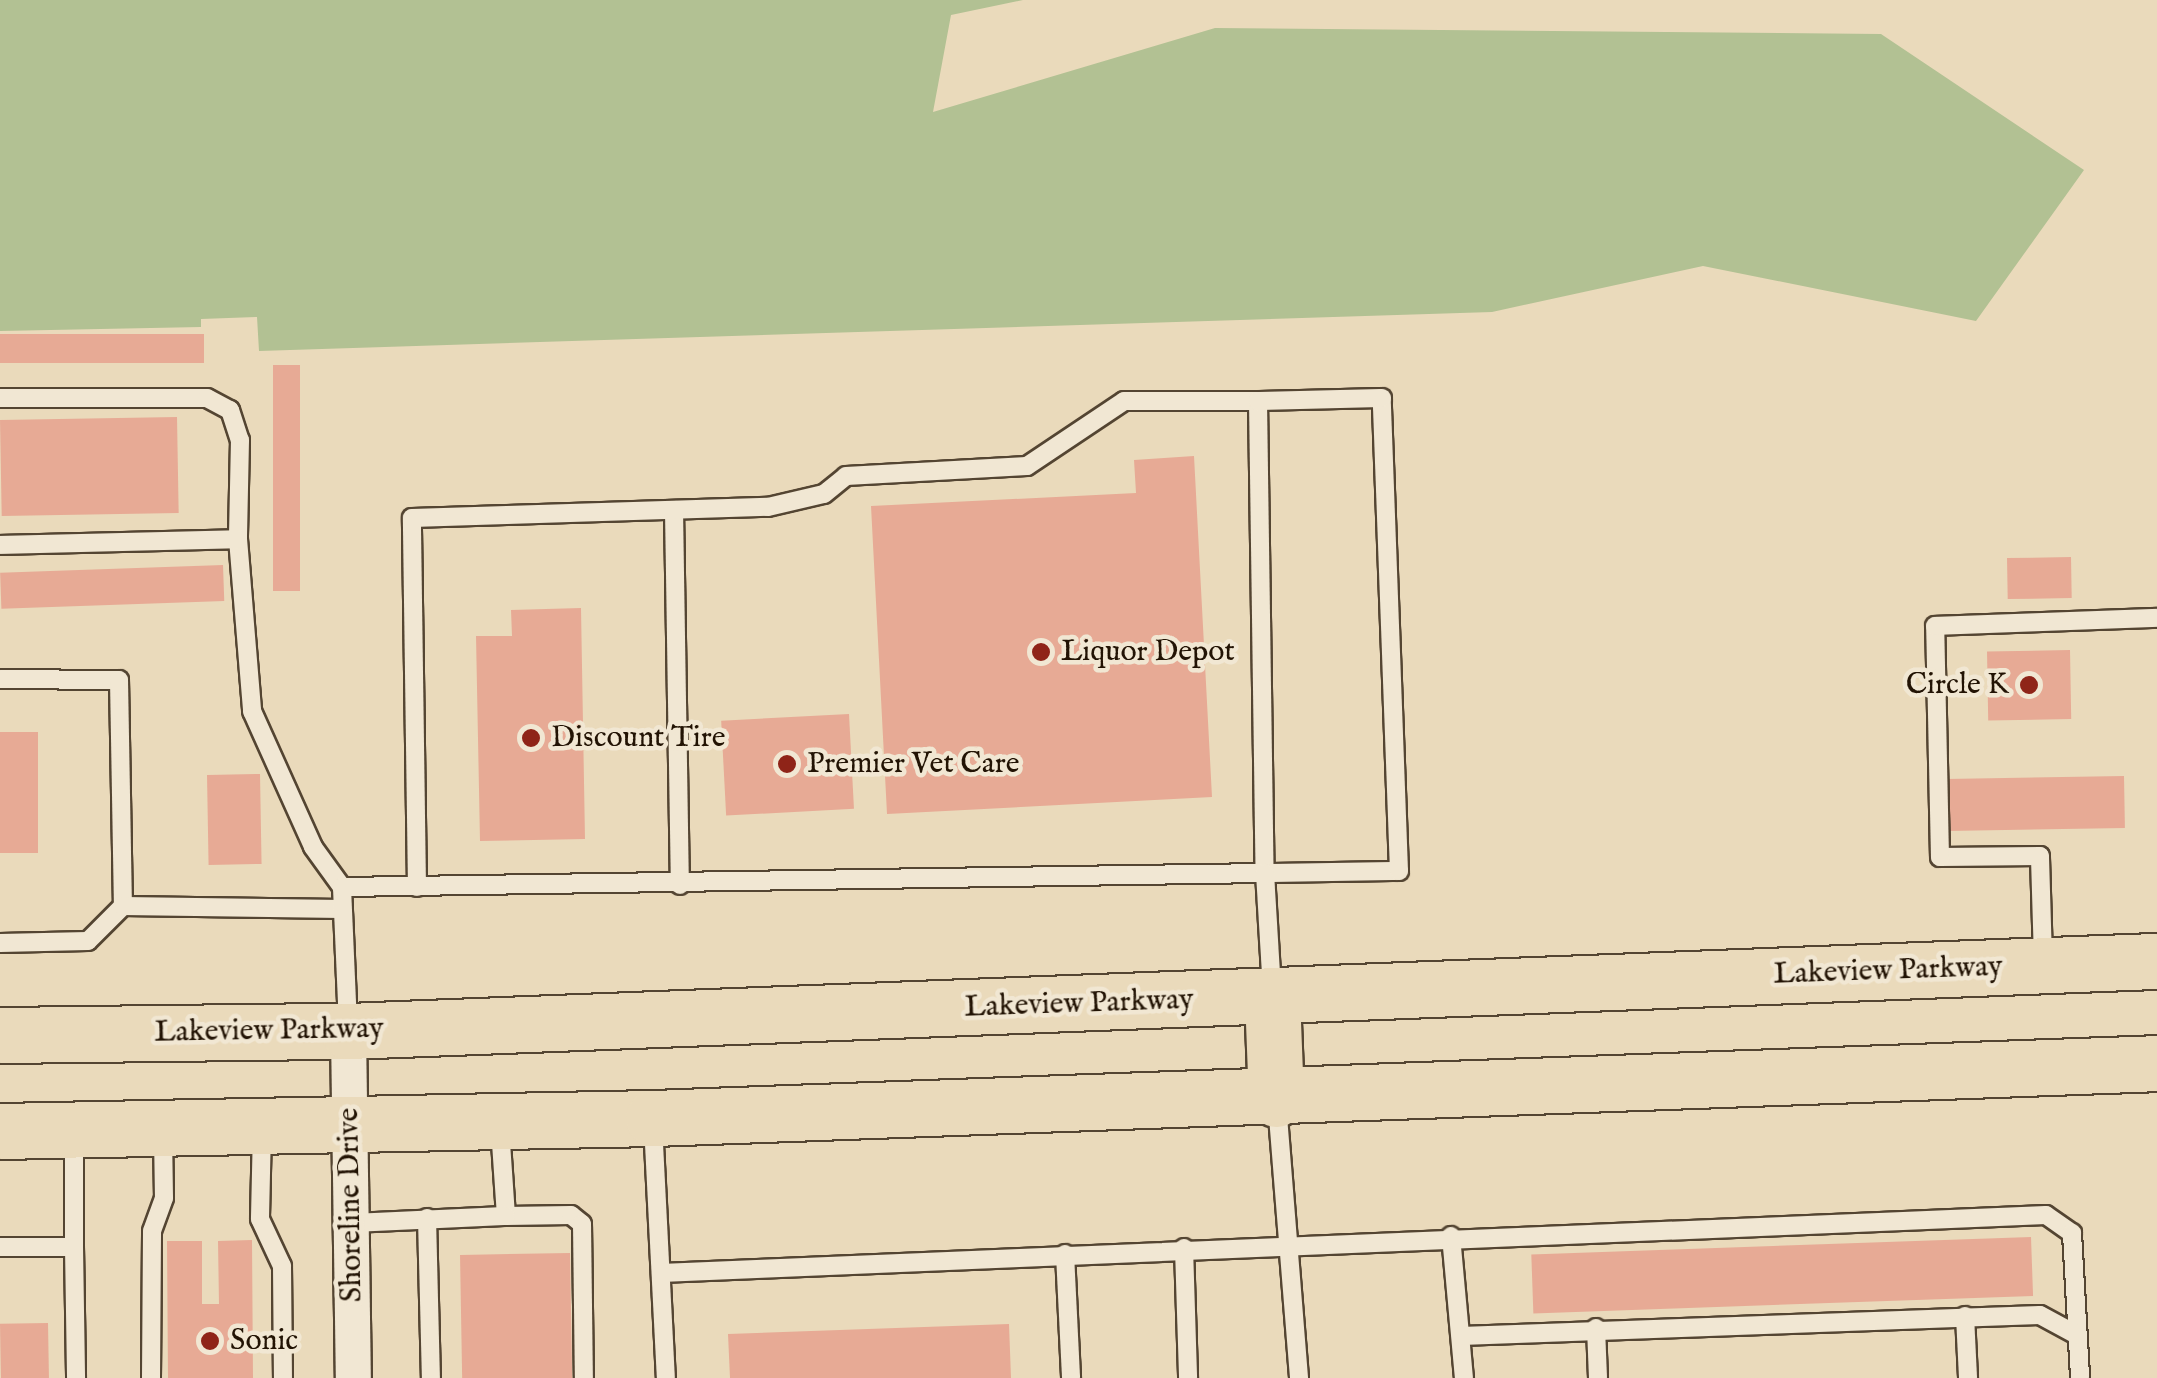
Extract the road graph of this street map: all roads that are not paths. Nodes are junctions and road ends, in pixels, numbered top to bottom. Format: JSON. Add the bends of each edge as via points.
{"nodes":[{"id":1,"x":0,"y":398,"type":"edge"},
{"id":2,"x":1258,"y":401,"type":"junction"},
{"id":3,"x":674,"y":510,"type":"junction"},
{"id":4,"x":238,"y":539,"type":"junction"},
{"id":5,"x":0,"y":545,"type":"edge"},
{"id":6,"x":2157,"y":618,"type":"edge"},
{"id":7,"x":0,"y":679,"type":"edge"},
{"id":8,"x":1265,"y":873,"type":"junction"},
{"id":9,"x":680,"y":884,"type":"junction"},
{"id":10,"x":418,"y":886,"type":"junction"},
{"id":11,"x":342,"y":887,"type":"junction"},
{"id":12,"x":123,"y":906,"type":"junction"},
{"id":13,"x":342,"y":909,"type":"junction"},
{"id":14,"x":0,"y":943,"type":"edge"},
{"id":15,"x":2157,"y":961,"type":"edge"},
{"id":16,"x":2043,"y":965,"type":"junction"},
{"id":17,"x":1272,"y":996,"type":"junction"},
{"id":18,"x":348,"y":1031,"type":"junction"},
{"id":19,"x":0,"y":1035,"type":"edge"},
{"id":20,"x":2157,"y":1063,"type":"edge"},
{"id":21,"x":1276,"y":1098,"type":"junction"},
{"id":22,"x":652,"y":1118,"type":"junction"},
{"id":23,"x":500,"y":1123,"type":"junction"},
{"id":24,"x":262,"y":1128,"type":"junction"},
{"id":25,"x":350,"y":1128,"type":"junction"},
{"id":26,"x":163,"y":1130,"type":"junction"},
{"id":27,"x":0,"y":1131,"type":"edge"},
{"id":28,"x":74,"y":1131,"type":"junction"},
{"id":29,"x":506,"y":1216,"type":"junction"},
{"id":30,"x":427,"y":1218,"type":"junction"},
{"id":31,"x":351,"y":1223,"type":"junction"},
{"id":32,"x":1451,"y":1236,"type":"junction"},
{"id":33,"x":1288,"y":1243,"type":"junction"},
{"id":34,"x":0,"y":1247,"type":"edge"},
{"id":35,"x":74,"y":1247,"type":"junction"},
{"id":36,"x":1184,"y":1248,"type":"junction"},
{"id":37,"x":1065,"y":1254,"type":"junction"},
{"id":38,"x":661,"y":1273,"type":"junction"},
{"id":39,"x":1965,"y":1316,"type":"junction"},
{"id":40,"x":1596,"y":1328,"type":"junction"},
{"id":41,"x":2077,"y":1335,"type":"junction"},
{"id":42,"x":1461,"y":1336,"type":"junction"},
{"id":43,"x":76,"y":1378,"type":"edge"},
{"id":44,"x":151,"y":1378,"type":"edge"},
{"id":45,"x":283,"y":1378,"type":"edge"},
{"id":46,"x":353,"y":1378,"type":"edge"},
{"id":47,"x":430,"y":1378,"type":"edge"},
{"id":48,"x":584,"y":1378,"type":"edge"},
{"id":49,"x":666,"y":1378,"type":"edge"},
{"id":50,"x":1071,"y":1378,"type":"edge"},
{"id":51,"x":1188,"y":1378,"type":"edge"},
{"id":52,"x":1299,"y":1378,"type":"edge"},
{"id":53,"x":1464,"y":1378,"type":"edge"},
{"id":54,"x":1598,"y":1378,"type":"edge"},
{"id":55,"x":1968,"y":1378,"type":"edge"},
{"id":56,"x":2080,"y":1378,"type":"edge"}],
"edges":[{"from":1,"to":4,"type":"lane","via":[[207,398],[230,410],[240,440]]},
{"from":2,"to":3,"type":"lane","via":[[1124,401],[1027,466],[846,476],[800,501]]},
{"from":2,"to":8,"type":"lane"},
{"from":2,"to":8,"type":"lane","via":[[1382,398],[1399,871]]},
{"from":3,"to":9,"type":"lane"},
{"from":3,"to":10,"type":"lane","via":[[412,518]]},
{"from":4,"to":5,"type":"lane"},
{"from":4,"to":11,"type":"lane","via":[[252,711],[313,847]]},
{"from":6,"to":16,"type":"lane","via":[[1935,626],[1940,858],[2040,856]]},
{"from":7,"to":12,"type":"lane","via":[[119,680]]},
{"from":8,"to":9,"type":"lane"},
{"from":8,"to":17,"type":"lane"},
{"from":9,"to":10,"type":"lane"},
{"from":10,"to":11,"type":"lane"},
{"from":11,"to":13,"type":"lane"},
{"from":12,"to":13,"type":"lane"},
{"from":12,"to":14,"type":"lane","via":[[88,941]]},
{"from":13,"to":18,"type":"lane"},
{"from":15,"to":16,"type":"main road","name":"Lakeview Parkway"},
{"from":16,"to":17,"type":"main road","name":"Lakeview Parkway"},
{"from":17,"to":18,"type":"main road","name":"Lakeview Parkway"},
{"from":17,"to":21,"type":"main road"},
{"from":18,"to":19,"type":"main road","name":"Lakeview Parkway"},
{"from":18,"to":25,"type":"street","name":"Shoreline Drive"},
{"from":20,"to":21,"type":"main road"},
{"from":21,"to":22,"type":"main road"},
{"from":21,"to":33,"type":"lane"},
{"from":22,"to":23,"type":"main road"},
{"from":22,"to":38,"type":"lane"},
{"from":23,"to":25,"type":"main road"},
{"from":23,"to":29,"type":"lane"},
{"from":24,"to":25,"type":"main road"},
{"from":24,"to":26,"type":"main road"},
{"from":24,"to":45,"type":"lane","via":[[260,1219],[282,1266]]},
{"from":25,"to":31,"type":"street","name":"Shoreline Drive"},
{"from":26,"to":28,"type":"main road"},
{"from":26,"to":44,"type":"lane","via":[[164,1198],[152,1231]]},
{"from":27,"to":28,"type":"main road"},
{"from":28,"to":35,"type":"lane"},
{"from":29,"to":30,"type":"lane"},
{"from":29,"to":48,"type":"lane","via":[[571,1215],[582,1224]]},
{"from":30,"to":31,"type":"lane"},
{"from":30,"to":47,"type":"lane"},
{"from":31,"to":46,"type":"street","name":"Shoreline Drive"},
{"from":32,"to":33,"type":"lane"},
{"from":32,"to":41,"type":"lane","via":[[2046,1215],[2072,1233]]},
{"from":32,"to":42,"type":"lane"},
{"from":33,"to":36,"type":"lane"},
{"from":33,"to":52,"type":"lane"},
{"from":34,"to":35,"type":"lane"},
{"from":35,"to":43,"type":"lane"},
{"from":36,"to":37,"type":"lane"},
{"from":36,"to":51,"type":"lane"},
{"from":37,"to":38,"type":"lane"},
{"from":37,"to":50,"type":"lane"},
{"from":38,"to":49,"type":"lane"},
{"from":39,"to":40,"type":"lane"},
{"from":39,"to":41,"type":"lane","via":[[2040,1316]]},
{"from":39,"to":55,"type":"lane"},
{"from":40,"to":42,"type":"lane"},
{"from":40,"to":54,"type":"lane"},
{"from":41,"to":56,"type":"lane"},
{"from":42,"to":53,"type":"lane"}]}
